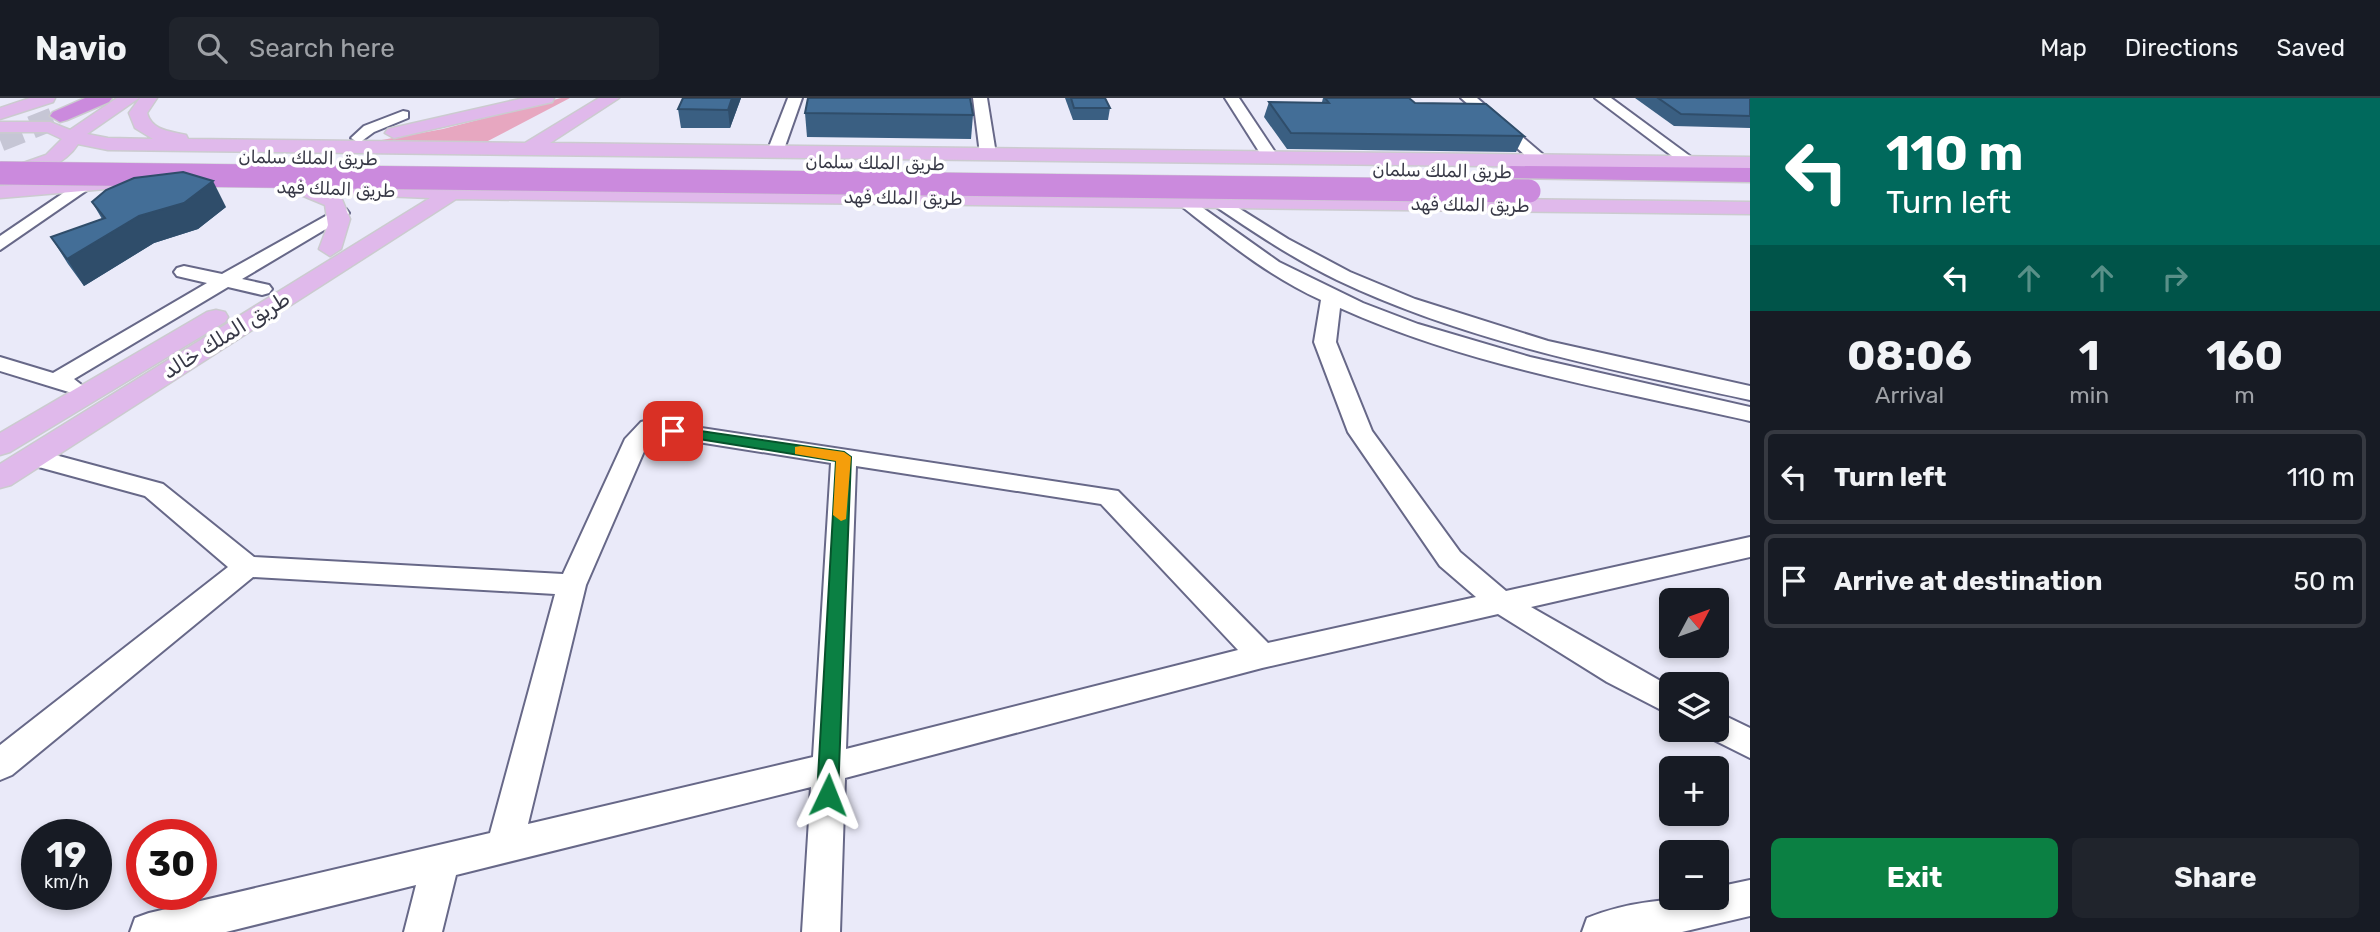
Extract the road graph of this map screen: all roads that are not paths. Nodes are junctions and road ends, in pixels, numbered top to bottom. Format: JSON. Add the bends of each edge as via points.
{"nodes":[{"id":1,"x":102,"y":98,"type":"edge"},
{"id":2,"x":131,"y":98,"type":"edge"},
{"id":3,"x":149,"y":98,"type":"edge"},
{"id":4,"x":546,"y":98,"type":"edge"},
{"id":5,"x":584,"y":98,"type":"edge"},
{"id":6,"x":627,"y":98,"type":"edge"},
{"id":7,"x":795,"y":98,"type":"edge"},
{"id":8,"x":980,"y":98,"type":"edge"},
{"id":9,"x":1231,"y":98,"type":"edge"},
{"id":10,"x":1468,"y":98,"type":"edge"},
{"id":11,"x":1602,"y":98,"type":"edge"},
{"id":12,"x":39,"y":103,"type":"edge"},
{"id":13,"x":65,"y":107,"type":"edge"},
{"id":14,"x":0,"y":108,"type":"edge"},
{"id":15,"x":0,"y":114,"type":"edge"},
{"id":16,"x":402,"y":115,"type":"dead end"},
{"id":17,"x":613,"y":116,"type":"edge"},
{"id":18,"x":0,"y":127,"type":"edge"},
{"id":19,"x":72,"y":137,"type":"junction"},
{"id":20,"x":359,"y":138,"type":"junction"},
{"id":21,"x":108,"y":144,"type":"junction"},
{"id":22,"x":244,"y":146,"type":"junction"},
{"id":23,"x":279,"y":146,"type":"junction"},
{"id":24,"x":498,"y":147,"type":"junction"},
{"id":25,"x":530,"y":148,"type":"junction"},
{"id":26,"x":672,"y":151,"type":"junction"},
{"id":27,"x":775,"y":152,"type":"junction"},
{"id":28,"x":0,"y":155,"type":"edge"},
{"id":29,"x":988,"y":155,"type":"junction"},
{"id":30,"x":1271,"y":158,"type":"junction"},
{"id":31,"x":1541,"y":161,"type":"junction"},
{"id":32,"x":1690,"y":163,"type":"junction"},
{"id":33,"x":1750,"y":164,"type":"edge"},
{"id":34,"x":1566,"y":173,"type":"junction"},
{"id":35,"x":1750,"y":176,"type":"edge"},
{"id":36,"x":84,"y":184,"type":"junction"},
{"id":37,"x":2,"y":185,"type":"edge"},
{"id":38,"x":57,"y":186,"type":"junction"},
{"id":39,"x":284,"y":186,"type":"junction"},
{"id":40,"x":425,"y":192,"type":"junction"},
{"id":41,"x":452,"y":193,"type":"junction"},
{"id":42,"x":1625,"y":193,"type":"junction"},
{"id":43,"x":1750,"y":194,"type":"edge"},
{"id":44,"x":646,"y":195,"type":"junction"},
{"id":45,"x":1186,"y":201,"type":"junction"},
{"id":46,"x":1750,"y":201,"type":"edge"},
{"id":47,"x":1221,"y":202,"type":"junction"},
{"id":48,"x":1750,"y":208,"type":"edge"},
{"id":49,"x":340,"y":213,"type":"junction"},
{"id":50,"x":0,"y":244,"type":"edge"},
{"id":51,"x":330,"y":249,"type":"junction"},
{"id":52,"x":184,"y":272,"type":"dead end"},
{"id":53,"x":226,"y":281,"type":"junction"},
{"id":54,"x":262,"y":289,"type":"junction"},
{"id":55,"x":1332,"y":296,"type":"junction"},
{"id":56,"x":0,"y":364,"type":"edge"},
{"id":57,"x":55,"y":381,"type":"junction"},
{"id":58,"x":91,"y":391,"type":"junction"},
{"id":59,"x":1750,"y":393,"type":"edge"},
{"id":60,"x":1750,"y":414,"type":"edge"},
{"id":61,"x":0,"y":446,"type":"edge"},
{"id":62,"x":33,"y":457,"type":"junction"},
{"id":63,"x":844,"y":457,"type":"junction"},
{"id":64,"x":0,"y":478,"type":"edge"},
{"id":65,"x":1750,"y":547,"type":"edge"},
{"id":66,"x":247,"y":567,"type":"junction"},
{"id":67,"x":572,"y":585,"type":"junction"},
{"id":68,"x":1502,"y":603,"type":"junction"},
{"id":69,"x":1262,"y":656,"type":"junction"},
{"id":70,"x":1659,"y":695,"type":"edge"},
{"id":71,"x":1729,"y":733,"type":"edge"},
{"id":72,"x":1750,"y":744,"type":"edge"},
{"id":73,"x":0,"y":765,"type":"edge"},
{"id":74,"x":829,"y":768,"type":"junction"},
{"id":75,"x":505,"y":845,"type":"junction"},
{"id":76,"x":441,"y":860,"type":"junction"},
{"id":77,"x":1750,"y":898,"type":"edge"},
{"id":78,"x":149,"y":932,"type":"edge"},
{"id":79,"x":423,"y":932,"type":"edge"},
{"id":80,"x":821,"y":932,"type":"edge"},
{"id":81,"x":1601,"y":932,"type":"edge"}],
"edges":[{"from":1,"to":13,"type":"highway"},
{"from":2,"to":19,"type":"main road"},
{"from":3,"to":22,"type":"main road","via":[[138,113],[141,124],[155,134]]},
{"from":4,"to":20,"type":"main road"},
{"from":5,"to":24,"type":"main road"},
{"from":6,"to":17,"type":"main road"},
{"from":7,"to":27,"type":"street"},
{"from":8,"to":29,"type":"street"},
{"from":9,"to":30,"type":"street"},
{"from":10,"to":31,"type":"street"},
{"from":11,"to":32,"type":"street"},
{"from":12,"to":13,"type":"highway"},
{"from":12,"to":14,"type":"main road"},
{"from":12,"to":15,"type":"main road"},
{"from":16,"to":20,"type":"street"},
{"from":17,"to":25,"type":"main road"},
{"from":17,"to":26,"type":"main road","via":[[637,143]]},
{"from":18,"to":19,"type":"main road","name":"طريق الملك فهد","via":[[50,127]]},
{"from":19,"to":21,"type":"main road","name":"طريق الملك فهد"},
{"from":19,"to":37,"type":"main road","via":[[53,158]]},
{"from":20,"to":23,"type":"main road"},
{"from":21,"to":22,"type":"main road","name":"طريق الملك فهد"},
{"from":21,"to":38,"type":"main road","via":[[59,161],[49,176]]},
{"from":22,"to":23,"type":"main road","name":"طريق الملك فهد"},
{"from":23,"to":24,"type":"main road","name":"طريق الملك فهد"},
{"from":23,"to":39,"type":"main road","via":[[414,151],[434,164],[409,179],[370,185]]},
{"from":24,"to":25,"type":"main road","name":"طريق الملك فهد"},
{"from":24,"to":40,"type":"main road","name":"طريق الملك خالد"},
{"from":25,"to":26,"type":"main road","name":"طريق الملك فهد"},
{"from":25,"to":41,"type":"main road","name":"طريق الملك خالد"},
{"from":26,"to":27,"type":"main road","name":"طريق الملك فهد"},
{"from":26,"to":44,"type":"main road","via":[[595,155],[566,163],[548,179],[559,190]]},
{"from":27,"to":29,"type":"main road","name":"طريق الملك فهد"},
{"from":28,"to":34,"type":"highway","name":"طريق الملك سلمان"},
{"from":29,"to":30,"type":"main road","name":"طريق الملك فهد"},
{"from":30,"to":31,"type":"main road","name":"طريق الملك فهد"},
{"from":31,"to":32,"type":"main road","name":"طريق الملك فهد"},
{"from":32,"to":33,"type":"main road","name":"طريق الملك فهد"},
{"from":33,"to":34,"type":"main road"},
{"from":34,"to":35,"type":"highway","name":"طريق الملك سلمان"},
{"from":36,"to":38,"type":"main road","name":"طريق الملك فهد"},
{"from":36,"to":39,"type":"main road","name":"طريق الملك فهد"},
{"from":36,"to":50,"type":"street"},
{"from":37,"to":38,"type":"main road","name":"طريق الملك فهد"},
{"from":37,"to":42,"type":"highway","name":"طريق الملك سلمان","bridge":true},
{"from":39,"to":40,"type":"main road","name":"طريق الملك فهد"},
{"from":39,"to":49,"type":"main road","via":[[334,201]]},
{"from":40,"to":41,"type":"main road","name":"طريق الملك فهد"},
{"from":40,"to":51,"type":"main road","name":"طريق الملك خالد"},
{"from":41,"to":44,"type":"main road","name":"طريق الملك فهد"},
{"from":41,"to":62,"type":"main road","name":"طريق الملك خالد"},
{"from":42,"to":43,"type":"highway","name":"طريق الملك سلمان"},
{"from":42,"to":46,"type":"main road"},
{"from":44,"to":45,"type":"main road","name":"طريق الملك فهد"},
{"from":45,"to":47,"type":"main road","name":"طريق الملك فهد"},
{"from":45,"to":55,"type":"street","via":[[1301,283]]},
{"from":47,"to":48,"type":"main road","name":"طريق الملك فهد"},
{"from":47,"to":59,"type":"street","via":[[1322,267],[1405,304],[1488,333]]},
{"from":49,"to":51,"type":"main road"},
{"from":49,"to":53,"type":"street"},
{"from":51,"to":54,"type":"main road","name":"طريق الملك خالد"},
{"from":52,"to":53,"type":"street"},
{"from":53,"to":54,"type":"street"},
{"from":53,"to":57,"type":"street"},
{"from":54,"to":58,"type":"main road","name":"طريق الملك خالد"},
{"from":55,"to":60,"type":"street","via":[[1484,352]]},
{"from":55,"to":68,"type":"street","via":[[1325,342],[1360,432],[1450,559]]},
{"from":56,"to":57,"type":"street"},
{"from":57,"to":58,"type":"street"},
{"from":58,"to":61,"type":"main road","name":"طريق الملك خالد"},
{"from":62,"to":64,"type":"main road","name":"طريق الملك خالد"},
{"from":62,"to":66,"type":"street","via":[[154,489]]},
{"from":63,"to":67,"type":"street","via":[[649,428],[637,439]]},
{"from":63,"to":69,"type":"street","via":[[1109,497]]},
{"from":63,"to":74,"type":"street"},
{"from":65,"to":68,"type":"street"},
{"from":66,"to":67,"type":"street"},
{"from":66,"to":73,"type":"street"},
{"from":67,"to":75,"type":"street"},
{"from":68,"to":69,"type":"street"},
{"from":68,"to":70,"type":"street"},
{"from":69,"to":74,"type":"street"},
{"from":71,"to":72,"type":"street"},
{"from":74,"to":75,"type":"street"},
{"from":74,"to":80,"type":"street"},
{"from":75,"to":76,"type":"street"},
{"from":76,"to":78,"type":"street"},
{"from":76,"to":79,"type":"street"},
{"from":77,"to":81,"type":"street"}]}
